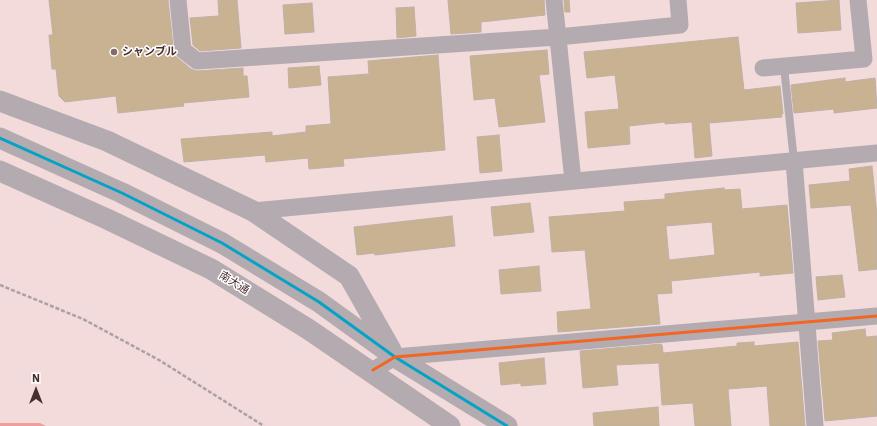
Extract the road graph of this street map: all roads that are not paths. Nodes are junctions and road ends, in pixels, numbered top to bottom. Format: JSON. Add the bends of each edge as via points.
{"nodes":[{"id":1,"x":178,"y":0,"type":"edge"},
{"id":2,"x":554,"y":0,"type":"edge"},
{"id":3,"x":678,"y":0,"type":"edge"},
{"id":4,"x":858,"y":0,"type":"edge"},
{"id":5,"x":558,"y":37,"type":"junction"},
{"id":6,"x":784,"y":67,"type":"junction"},
{"id":7,"x":763,"y":68,"type":"dead end"},
{"id":8,"x":0,"y":101,"type":"edge"},
{"id":9,"x":0,"y":138,"type":"edge"},
{"id":10,"x":877,"y":153,"type":"edge"},
{"id":11,"x":794,"y":161,"type":"junction"},
{"id":12,"x":0,"y":171,"type":"edge"},
{"id":13,"x":573,"y":181,"type":"junction"},
{"id":14,"x":253,"y":211,"type":"junction"},
{"id":15,"x":877,"y":316,"type":"edge"},
{"id":16,"x":807,"y":322,"type":"junction"},
{"id":17,"x":395,"y":357,"type":"junction"},
{"id":18,"x":370,"y":372,"type":"junction"},
{"id":19,"x":450,"y":426,"type":"edge"},
{"id":20,"x":507,"y":426,"type":"edge"},
{"id":21,"x":815,"y":426,"type":"edge"}],
"edges":[{"from":1,"to":5,"type":"street","via":[[183,50],[197,61]]},
{"from":2,"to":5,"type":"street"},
{"from":3,"to":5,"type":"street","via":[[680,25]]},
{"from":4,"to":6,"type":"street","via":[[864,59]]},
{"from":5,"to":13,"type":"street"},
{"from":6,"to":7,"type":"street"},
{"from":6,"to":11,"type":"lane"},
{"from":8,"to":14,"type":"street","via":[[107,141]]},
{"from":9,"to":17,"type":"street","via":[[122,193],[222,243],[319,302]]},
{"from":10,"to":11,"type":"street"},
{"from":11,"to":13,"type":"street"},
{"from":11,"to":16,"type":"street"},
{"from":12,"to":18,"type":"street","name":"南大通","via":[[211,269],[308,329]]},
{"from":13,"to":14,"type":"street"},
{"from":14,"to":17,"type":"street","via":[[349,276]]},
{"from":15,"to":16,"type":"street"},
{"from":16,"to":17,"type":"street"},
{"from":16,"to":21,"type":"street"},
{"from":17,"to":18,"type":"street"},
{"from":17,"to":20,"type":"street"},
{"from":18,"to":19,"type":"street","name":"南大通"}]}
